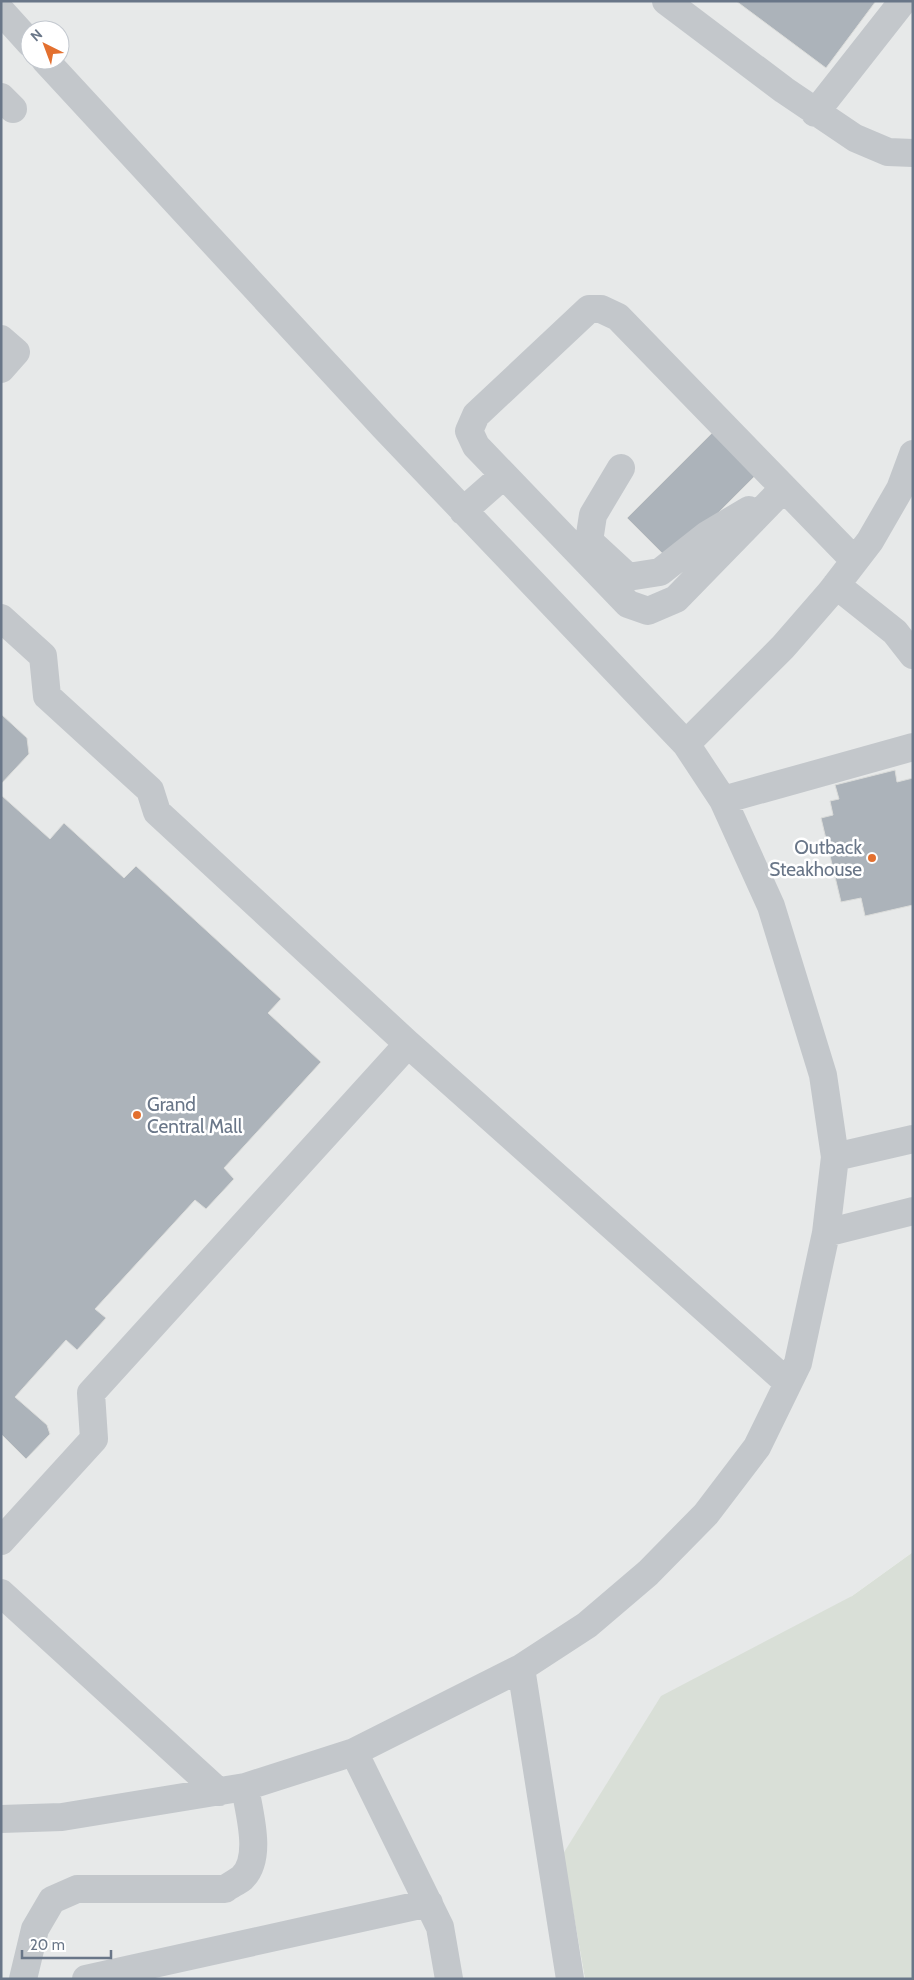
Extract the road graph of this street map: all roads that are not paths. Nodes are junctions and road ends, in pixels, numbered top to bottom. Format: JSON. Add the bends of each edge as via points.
{"nodes":[{"id":1,"x":666,"y":1,"type":"edge"},
{"id":2,"x":904,"y":1,"type":"edge"},
{"id":3,"x":1,"y":11,"type":"edge"},
{"id":4,"x":20,"y":32,"type":"edge"},
{"id":5,"x":54,"y":70,"type":"edge"},
{"id":6,"x":815,"y":113,"type":"junction"},
{"id":7,"x":913,"y":153,"type":"edge"},
{"id":8,"x":1,"y":339,"type":"edge"},
{"id":9,"x":1,"y":369,"type":"edge"},
{"id":10,"x":913,"y":454,"type":"edge"},
{"id":11,"x":621,"y":468,"type":"dead end"},
{"id":12,"x":504,"y":475,"type":"junction"},
{"id":13,"x":784,"y":488,"type":"junction"},
{"id":14,"x":463,"y":511,"type":"junction"},
{"id":15,"x":854,"y":560,"type":"junction"},
{"id":16,"x":836,"y":585,"type":"junction"},
{"id":17,"x":1,"y":618,"type":"edge"},
{"id":18,"x":913,"y":655,"type":"edge"},
{"id":19,"x":686,"y":744,"type":"junction"},
{"id":20,"x":913,"y":747,"type":"edge"},
{"id":21,"x":723,"y":800,"type":"junction"},
{"id":22,"x":408,"y":1044,"type":"junction"},
{"id":23,"x":913,"y":1139,"type":"edge"},
{"id":24,"x":835,"y":1157,"type":"junction"},
{"id":25,"x":913,"y":1210,"type":"edge"},
{"id":26,"x":826,"y":1233,"type":"junction"},
{"id":27,"x":788,"y":1384,"type":"junction"},
{"id":28,"x":1,"y":1541,"type":"edge"},
{"id":29,"x":1,"y":1592,"type":"edge"},
{"id":30,"x":521,"y":1668,"type":"junction"},
{"id":31,"x":354,"y":1752,"type":"junction"},
{"id":32,"x":245,"y":1787,"type":"junction"},
{"id":33,"x":219,"y":1792,"type":"junction"},
{"id":34,"x":1,"y":1819,"type":"edge"},
{"id":35,"x":429,"y":1903,"type":"junction"},
{"id":36,"x":23,"y":1979,"type":"edge"},
{"id":37,"x":86,"y":1979,"type":"edge"},
{"id":38,"x":449,"y":1979,"type":"edge"},
{"id":39,"x":570,"y":1979,"type":"edge"}],
"edges":[{"from":1,"to":6,"type":"lane"},
{"from":2,"to":6,"type":"lane"},
{"from":3,"to":4,"type":"lane"},
{"from":5,"to":14,"type":"lane"},
{"from":6,"to":7,"type":"lane","via":[[854,138],[888,152]]},
{"from":8,"to":9,"type":"lane","via":[[16,352]]},
{"from":10,"to":15,"type":"lane","via":[[900,489],[870,541]]},
{"from":11,"to":13,"type":"lane","via":[[592,515],[589,541],[628,577],[660,572],[707,535]]},
{"from":12,"to":13,"type":"lane","via":[[628,604],[648,611],[676,599]]},
{"from":12,"to":13,"type":"lane","via":[[476,446],[469,431],[476,415],[589,309],[601,309],[618,317]]},
{"from":12,"to":14,"type":"lane"},
{"from":13,"to":15,"type":"lane"},
{"from":14,"to":19,"type":"lane"},
{"from":15,"to":16,"type":"lane"},
{"from":16,"to":18,"type":"lane","via":[[895,632]]},
{"from":16,"to":19,"type":"lane","via":[[783,647]]},
{"from":17,"to":22,"type":"lane","via":[[43,656],[47,696],[150,790],[157,812]]},
{"from":19,"to":21,"type":"lane"},
{"from":20,"to":21,"type":"lane"},
{"from":21,"to":24,"type":"lane","via":[[771,906],[823,1075]]},
{"from":22,"to":27,"type":"lane"},
{"from":22,"to":28,"type":"lane","via":[[91,1393],[94,1439]]},
{"from":23,"to":24,"type":"lane"},
{"from":24,"to":26,"type":"lane"},
{"from":25,"to":26,"type":"lane"},
{"from":26,"to":27,"type":"lane","via":[[798,1363]]},
{"from":27,"to":30,"type":"lane","via":[[757,1448],[706,1514],[648,1573],[587,1625]]},
{"from":29,"to":33,"type":"lane"},
{"from":30,"to":31,"type":"lane"},
{"from":30,"to":39,"type":"lane"},
{"from":31,"to":32,"type":"lane"},
{"from":31,"to":35,"type":"lane"},
{"from":32,"to":33,"type":"lane"},
{"from":32,"to":36,"type":"lane","via":[[255,1847],[242,1878],[225,1889],[77,1889],[52,1900],[35,1930]]},
{"from":33,"to":34,"type":"lane","via":[[62,1817]]},
{"from":35,"to":37,"type":"lane"},
{"from":35,"to":38,"type":"lane","via":[[440,1927]]}]}
